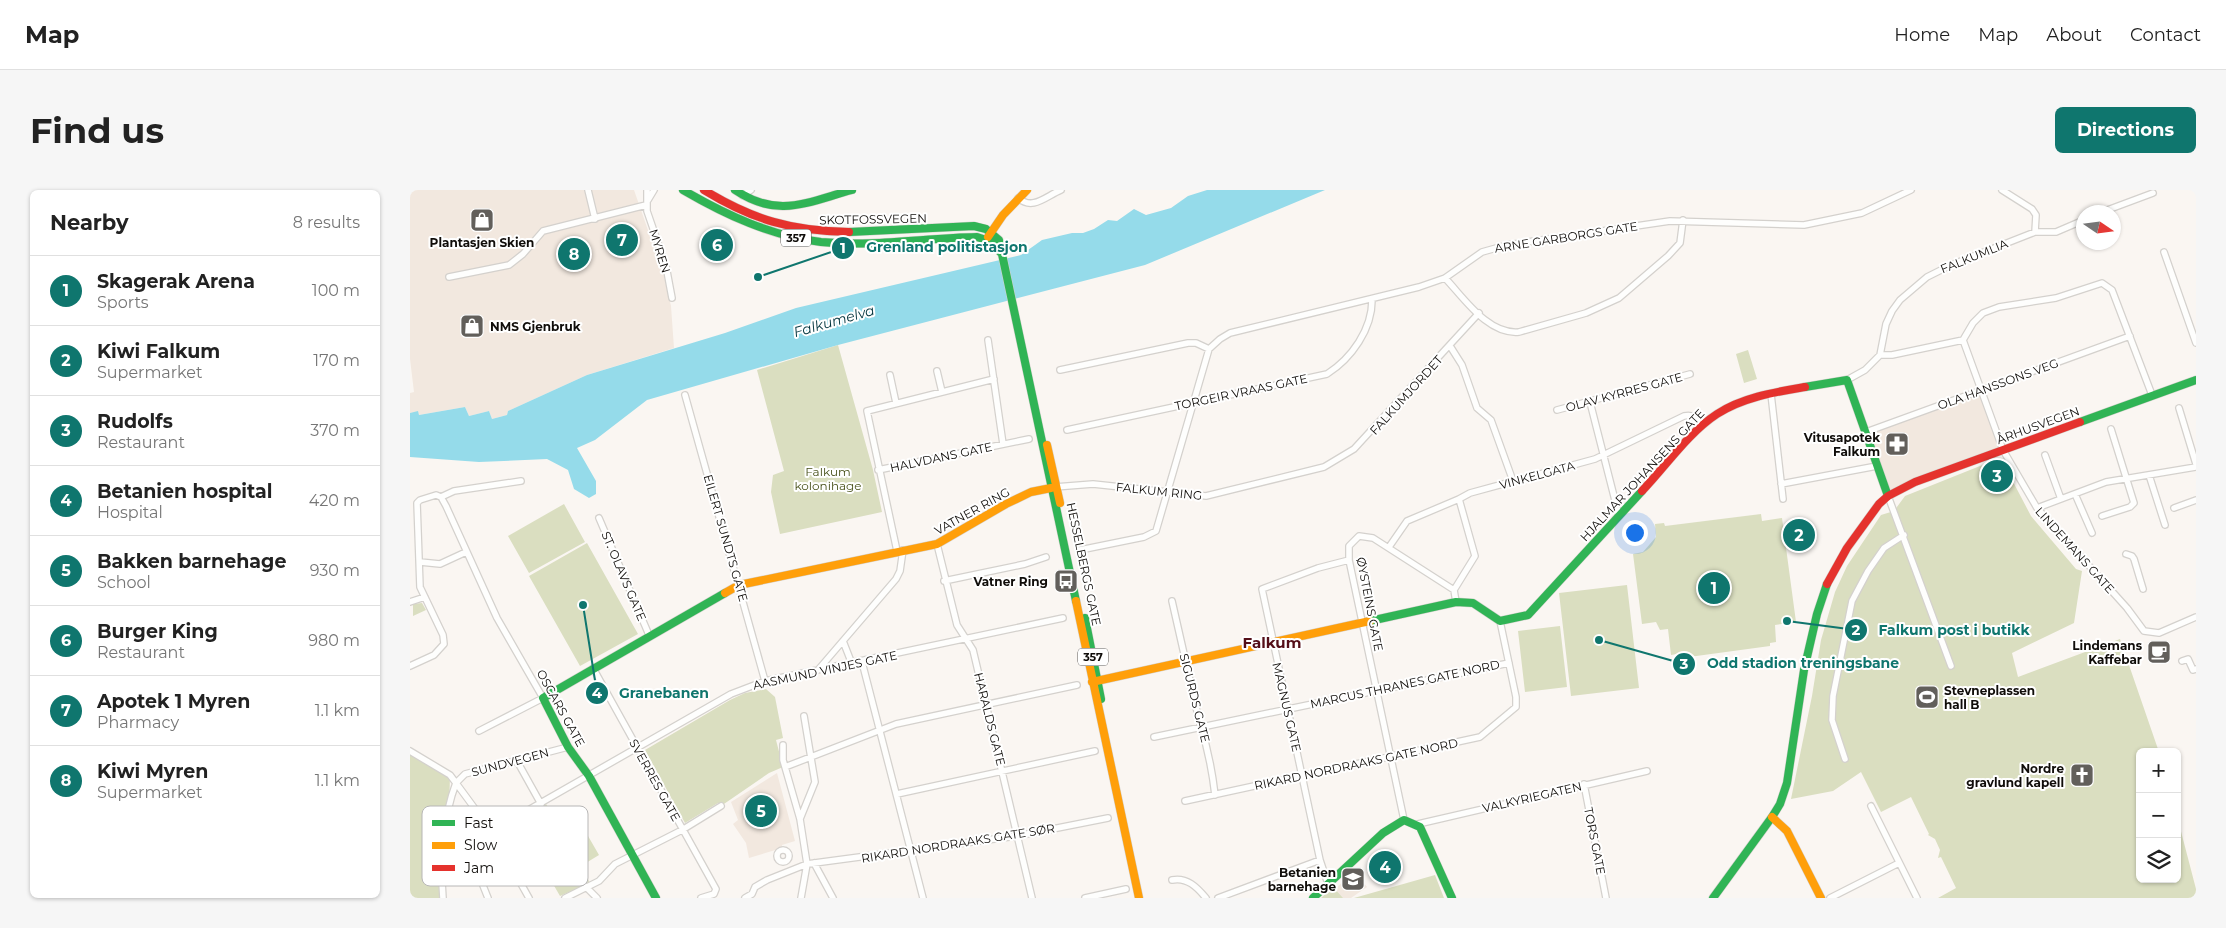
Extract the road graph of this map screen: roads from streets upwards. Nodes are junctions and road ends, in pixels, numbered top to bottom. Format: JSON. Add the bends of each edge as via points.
{"nodes":[{"id":1,"x":588,"y":190,"type":"edge"},
{"id":2,"x":647,"y":190,"type":"edge"},
{"id":3,"x":654,"y":190,"type":"edge"},
{"id":4,"x":683,"y":190,"type":"edge"},
{"id":5,"x":704,"y":190,"type":"edge"},
{"id":6,"x":736,"y":190,"type":"edge"},
{"id":7,"x":751,"y":190,"type":"edge"},
{"id":8,"x":852,"y":190,"type":"edge"},
{"id":9,"x":1027,"y":190,"type":"edge"},
{"id":10,"x":1061,"y":190,"type":"edge"},
{"id":11,"x":1911,"y":190,"type":"edge"},
{"id":12,"x":2002,"y":190,"type":"edge"},
{"id":13,"x":2153,"y":193,"type":"dead end"},
{"id":14,"x":742,"y":196,"type":"junction"},
{"id":15,"x":1018,"y":198,"type":"junction"},
{"id":16,"x":646,"y":205,"type":"junction"},
{"id":17,"x":2121,"y":205,"type":"edge"},
{"id":18,"x":595,"y":219,"type":"junction"},
{"id":19,"x":1683,"y":220,"type":"junction"},
{"id":20,"x":2076,"y":223,"type":"edge"},
{"id":21,"x":2035,"y":232,"type":"junction"},
{"id":22,"x":989,"y":235,"type":"junction"},
{"id":23,"x":2164,"y":252,"type":"dead end"},
{"id":24,"x":450,"y":277,"type":"dead end"},
{"id":25,"x":1445,"y":278,"type":"junction"},
{"id":26,"x":672,"y":298,"type":"dead end"},
{"id":27,"x":1372,"y":300,"type":"junction"},
{"id":28,"x":1479,"y":313,"type":"junction"},
{"id":29,"x":2130,"y":336,"type":"junction"},
{"id":30,"x":988,"y":340,"type":"dead end"},
{"id":31,"x":1963,"y":340,"type":"junction"},
{"id":32,"x":2196,"y":343,"type":"edge"},
{"id":33,"x":1450,"y":346,"type":"junction"},
{"id":34,"x":1209,"y":349,"type":"junction"},
{"id":35,"x":1880,"y":355,"type":"junction"},
{"id":36,"x":1060,"y":370,"type":"dead end"},
{"id":37,"x":937,"y":371,"type":"dead end"},
{"id":38,"x":1690,"y":374,"type":"dead end"},
{"id":39,"x":890,"y":375,"type":"dead end"},
{"id":40,"x":994,"y":379,"type":"junction"},
{"id":41,"x":1847,"y":380,"type":"junction"},
{"id":42,"x":2196,"y":380,"type":"edge"},
{"id":43,"x":1982,"y":390,"type":"junction"},
{"id":44,"x":944,"y":392,"type":"junction"},
{"id":45,"x":1771,"y":394,"type":"junction"},
{"id":46,"x":685,"y":395,"type":"dead end"},
{"id":47,"x":2152,"y":395,"type":"junction"},
{"id":48,"x":1193,"y":402,"type":"junction"},
{"id":49,"x":1590,"y":402,"type":"junction"},
{"id":50,"x":896,"y":403,"type":"junction"},
{"id":51,"x":2179,"y":408,"type":"dead end"},
{"id":52,"x":1557,"y":410,"type":"dead end"},
{"id":53,"x":1704,"y":424,"type":"junction"},
{"id":54,"x":2111,"y":429,"type":"dead end"},
{"id":55,"x":1067,"y":430,"type":"dead end"},
{"id":56,"x":1866,"y":432,"type":"junction"},
{"id":57,"x":1029,"y":439,"type":"dead end"},
{"id":58,"x":1003,"y":444,"type":"junction"},
{"id":59,"x":2003,"y":450,"type":"junction"},
{"id":60,"x":1604,"y":455,"type":"junction"},
{"id":61,"x":2045,"y":455,"type":"dead end"},
{"id":62,"x":2196,"y":465,"type":"edge"},
{"id":63,"x":1878,"y":466,"type":"junction"},
{"id":64,"x":1324,"y":467,"type":"joint"},
{"id":65,"x":878,"y":470,"type":"junction"},
{"id":66,"x":2149,"y":475,"type":"junction"},
{"id":67,"x":2128,"y":478,"type":"junction"},
{"id":68,"x":521,"y":481,"type":"dead end"},
{"id":69,"x":1513,"y":481,"type":"junction"},
{"id":70,"x":1781,"y":484,"type":"junction"},
{"id":71,"x":1054,"y":488,"type":"junction"},
{"id":72,"x":1166,"y":493,"type":"junction"},
{"id":73,"x":2075,"y":494,"type":"junction"},
{"id":74,"x":438,"y":496,"type":"junction"},
{"id":75,"x":1888,"y":496,"type":"junction"},
{"id":76,"x":1459,"y":499,"type":"junction"},
{"id":77,"x":1783,"y":499,"type":"dead end"},
{"id":78,"x":2061,"y":499,"type":"junction"},
{"id":79,"x":2196,"y":500,"type":"edge"},
{"id":80,"x":2036,"y":508,"type":"junction"},
{"id":81,"x":2174,"y":508,"type":"dead end"},
{"id":82,"x":1619,"y":516,"type":"junction"},
{"id":83,"x":2102,"y":516,"type":"dead end"},
{"id":84,"x":599,"y":518,"type":"dead end"},
{"id":85,"x":2165,"y":525,"type":"dead end"},
{"id":86,"x":2092,"y":533,"type":"dead end"},
{"id":87,"x":1904,"y":535,"type":"junction"},
{"id":88,"x":936,"y":544,"type":"junction"},
{"id":89,"x":1389,"y":547,"type":"junction"},
{"id":90,"x":900,"y":550,"type":"junction"},
{"id":91,"x":1080,"y":550,"type":"dead end"},
{"id":92,"x":466,"y":552,"type":"junction"},
{"id":93,"x":2126,"y":554,"type":"dead end"},
{"id":94,"x":1046,"y":557,"type":"dead end"},
{"id":95,"x":1349,"y":560,"type":"junction"},
{"id":96,"x":420,"y":562,"type":"junction"},
{"id":97,"x":944,"y":581,"type":"junction"},
{"id":98,"x":739,"y":585,"type":"junction"},
{"id":99,"x":2143,"y":589,"type":"dead end"},
{"id":100,"x":1454,"y":590,"type":"junction"},
{"id":101,"x":425,"y":597,"type":"junction"},
{"id":102,"x":1172,"y":601,"type":"dead end"},
{"id":103,"x":410,"y":602,"type":"edge"},
{"id":104,"x":1456,"y":602,"type":"junction"},
{"id":105,"x":2196,"y":617,"type":"edge"},
{"id":106,"x":1063,"y":618,"type":"dead end"},
{"id":107,"x":1500,"y":621,"type":"junction"},
{"id":108,"x":1363,"y":623,"type":"junction"},
{"id":109,"x":649,"y":635,"type":"junction"},
{"id":110,"x":967,"y":638,"type":"junction"},
{"id":111,"x":843,"y":641,"type":"junction"},
{"id":112,"x":1272,"y":643,"type":"junction"},
{"id":113,"x":1185,"y":661,"type":"junction"},
{"id":114,"x":2182,"y":661,"type":"dead end"},
{"id":115,"x":862,"y":662,"type":"junction"},
{"id":116,"x":1509,"y":663,"type":"junction"},
{"id":117,"x":852,"y":664,"type":"junction"},
{"id":118,"x":410,"y":666,"type":"edge"},
{"id":119,"x":1951,"y":666,"type":"dead end"},
{"id":120,"x":593,"y":668,"type":"junction"},
{"id":121,"x":2196,"y":669,"type":"edge"},
{"id":122,"x":818,"y":670,"type":"junction"},
{"id":123,"x":765,"y":681,"type":"junction"},
{"id":124,"x":1095,"y":682,"type":"junction"},
{"id":125,"x":1077,"y":684,"type":"dead end"},
{"id":126,"x":1376,"y":690,"type":"junction"},
{"id":127,"x":543,"y":698,"type":"junction"},
{"id":128,"x":986,"y":705,"type":"junction"},
{"id":129,"x":1287,"y":709,"type":"junction"},
{"id":130,"x":804,"y":716,"type":"dead end"},
{"id":131,"x":879,"y":728,"type":"junction"},
{"id":132,"x":1201,"y":728,"type":"junction"},
{"id":133,"x":479,"y":731,"type":"dead end"},
{"id":134,"x":1154,"y":738,"type":"dead end"},
{"id":135,"x":783,"y":745,"type":"dead end"},
{"id":136,"x":568,"y":747,"type":"junction"},
{"id":137,"x":637,"y":748,"type":"junction"},
{"id":138,"x":410,"y":751,"type":"edge"},
{"id":139,"x":1096,"y":751,"type":"dead end"},
{"id":140,"x":1390,"y":757,"type":"junction"},
{"id":141,"x":811,"y":758,"type":"junction"},
{"id":142,"x":1845,"y":759,"type":"dead end"},
{"id":143,"x":517,"y":761,"type":"junction"},
{"id":144,"x":785,"y":767,"type":"junction"},
{"id":145,"x":1647,"y":771,"type":"dead end"},
{"id":146,"x":1002,"y":772,"type":"junction"},
{"id":147,"x":1302,"y":775,"type":"junction"},
{"id":148,"x":589,"y":776,"type":"junction"},
{"id":149,"x":456,"y":783,"type":"junction"},
{"id":150,"x":1584,"y":784,"type":"junction"},
{"id":151,"x":897,"y":794,"type":"junction"},
{"id":152,"x":1215,"y":795,"type":"junction"},
{"id":153,"x":1185,"y":800,"type":"dead end"},
{"id":154,"x":541,"y":804,"type":"junction"},
{"id":155,"x":449,"y":806,"type":"edge"},
{"id":156,"x":473,"y":806,"type":"edge"},
{"id":157,"x":538,"y":806,"type":"edge"},
{"id":158,"x":720,"y":806,"type":"dead end"},
{"id":159,"x":1871,"y":806,"type":"dead end"},
{"id":160,"x":1772,"y":817,"type":"junction"},
{"id":161,"x":1108,"y":818,"type":"dead end"},
{"id":162,"x":800,"y":819,"type":"junction"},
{"id":163,"x":1404,"y":820,"type":"junction"},
{"id":164,"x":1418,"y":824,"type":"junction"},
{"id":165,"x":682,"y":830,"type":"junction"},
{"id":166,"x":1017,"y":836,"type":"junction"},
{"id":167,"x":911,"y":851,"type":"junction"},
{"id":168,"x":633,"y":856,"type":"junction"},
{"id":169,"x":1320,"y":860,"type":"junction"},
{"id":170,"x":814,"y":863,"type":"junction"},
{"id":171,"x":1899,"y":863,"type":"junction"},
{"id":172,"x":807,"y":864,"type":"junction"},
{"id":173,"x":1133,"y":867,"type":"junction"},
{"id":174,"x":1172,"y":880,"type":"dead end"},
{"id":175,"x":1328,"y":884,"type":"junction"},
{"id":176,"x":483,"y":886,"type":"edge"},
{"id":177,"x":522,"y":886,"type":"edge"},
{"id":178,"x":586,"y":887,"type":"junction"},
{"id":179,"x":1126,"y":889,"type":"dead end"},
{"id":180,"x":488,"y":898,"type":"edge"},
{"id":181,"x":529,"y":898,"type":"edge"},
{"id":182,"x":565,"y":898,"type":"edge"},
{"id":183,"x":596,"y":898,"type":"edge"},
{"id":184,"x":656,"y":898,"type":"edge"},
{"id":185,"x":701,"y":898,"type":"edge"},
{"id":186,"x":745,"y":898,"type":"edge"},
{"id":187,"x":801,"y":898,"type":"edge"},
{"id":188,"x":833,"y":898,"type":"edge"},
{"id":189,"x":923,"y":898,"type":"edge"},
{"id":190,"x":1032,"y":898,"type":"edge"},
{"id":191,"x":1085,"y":898,"type":"edge"},
{"id":192,"x":1139,"y":898,"type":"edge"},
{"id":193,"x":1143,"y":898,"type":"edge"},
{"id":194,"x":1206,"y":898,"type":"edge"},
{"id":195,"x":1218,"y":898,"type":"edge"},
{"id":196,"x":1313,"y":898,"type":"edge"},
{"id":197,"x":1452,"y":898,"type":"edge"},
{"id":198,"x":1606,"y":898,"type":"edge"},
{"id":199,"x":1713,"y":898,"type":"edge"},
{"id":200,"x":1821,"y":898,"type":"edge"},
{"id":201,"x":1830,"y":898,"type":"edge"},
{"id":202,"x":1917,"y":898,"type":"edge"}],
"edges":[{"from":1,"to":18,"type":"street"},
{"from":2,"to":16,"type":"street","name":"MYREN"},
{"from":3,"to":16,"type":"street"},
{"from":4,"to":22,"type":"street","name":"SKOTFOSSVEGEN","number":"357","via":[[738,220],[798,239],[844,244]]},
{"from":5,"to":22,"type":"street","name":"SKOTFOSSVEGEN","number":"357","via":[[753,217],[804,231],[859,234],[974,226]]},
{"from":6,"to":14,"type":"street"},
{"from":7,"to":14,"type":"street"},
{"from":8,"to":14,"type":"street","via":[[777,208],[760,205]]},
{"from":9,"to":15,"type":"street"},
{"from":10,"to":15,"type":"street","via":[[1034,204]]},
{"from":11,"to":19,"type":"street","name":"ARNE GARBORGS GATE","via":[[1862,213],[1804,225]]},
{"from":12,"to":21,"type":"street","via":[[2032,209],[2036,215]]},
{"from":13,"to":17,"type":"street"},
{"from":15,"to":22,"type":"street"},
{"from":16,"to":18,"type":"street"},
{"from":16,"to":26,"type":"street","name":"MYREN","via":[[666,266]]},
{"from":18,"to":24,"type":"street","via":[[542,231],[509,265]]},
{"from":19,"to":25,"type":"street","name":"ARNE GARBORGS GATE","via":[[1507,245],[1482,252]]},
{"from":19,"to":28,"type":"street","via":[[1683,234],[1675,249],[1628,291],[1606,304],[1586,313],[1509,333],[1492,326]]},
{"from":20,"to":21,"type":"street","name":"FALKUMLIA","via":[[2056,232]]},
{"from":21,"to":35,"type":"street","name":"FALKUMLIA","via":[[1937,271],[1916,286],[1892,311]]},
{"from":22,"to":71,"type":"street","name":"HESSELBERGS GATE","number":"357","via":[[999,240],[1033,407]]},
{"from":23,"to":32,"type":"street"},
{"from":25,"to":27,"type":"street","name":"ARNE GARBORGS GATE"},
{"from":25,"to":28,"type":"street"},
{"from":27,"to":34,"type":"street","name":"ARNE GARBORGS GATE","via":[[1230,333]]},
{"from":27,"to":48,"type":"street","name":"TORGEIR VRAAS GATE","via":[[1370,321],[1364,335],[1327,374]]},
{"from":28,"to":33,"type":"street","name":"FALKUMJORDET"},
{"from":29,"to":31,"type":"street","via":[[2112,290],[2102,283],[2056,298],[1999,307],[1984,313],[1973,323]]},
{"from":29,"to":43,"type":"street","name":"OLA HANSSONS VEG"},
{"from":29,"to":47,"type":"street"},
{"from":30,"to":40,"type":"street","name":"HALVDANS GATE"},
{"from":31,"to":35,"type":"street"},
{"from":31,"to":43,"type":"street","name":"LINDEMANS GATE"},
{"from":33,"to":64,"type":"street","name":"FALKUMJORDET","via":[[1354,449]]},
{"from":33,"to":69,"type":"street","via":[[1462,365],[1477,408],[1491,420]]},
{"from":34,"to":36,"type":"street","via":[[1188,343]]},
{"from":34,"to":48,"type":"street"},
{"from":35,"to":41,"type":"street","name":"HJALMAR JOHANSENS GATE","via":[[1865,370]]},
{"from":37,"to":44,"type":"street"},
{"from":38,"to":49,"type":"street","name":"OLAV KYRRES GATE"},
{"from":39,"to":50,"type":"street"},
{"from":40,"to":44,"type":"street"},
{"from":40,"to":58,"type":"street","name":"HALVDANS GATE"},
{"from":41,"to":45,"type":"street","name":"HJALMAR JOHANSENS GATE"},
{"from":41,"to":56,"type":"street"},
{"from":42,"to":47,"type":"street","name":"ÅRHUSVEGEN"},
{"from":43,"to":56,"type":"street","name":"OLA HANSSONS VEG"},
{"from":43,"to":59,"type":"street","name":"LINDEMANS GATE"},
{"from":44,"to":50,"type":"street"},
{"from":45,"to":53,"type":"street","name":"HJALMAR JOHANSENS GATE","via":[[1721,409]]},
{"from":45,"to":70,"type":"street"},
{"from":46,"to":98,"type":"street","name":"EILERT SUNDTS GATE"},
{"from":47,"to":59,"type":"street","name":"ÅRHUSVEGEN"},
{"from":48,"to":55,"type":"street","name":"TORGEIR VRAAS GATE"},
{"from":48,"to":72,"type":"street"},
{"from":49,"to":52,"type":"street","name":"OLAV KYRRES GATE"},
{"from":49,"to":60,"type":"street"},
{"from":50,"to":65,"type":"street","name":"HALVDANS GATE","via":[[868,411]]},
{"from":51,"to":62,"type":"street"},
{"from":53,"to":60,"type":"street","name":"VINKELGATA","via":[[1690,415],[1684,416]]},
{"from":53,"to":82,"type":"street","name":"HJALMAR JOHANSENS GATE"},
{"from":54,"to":67,"type":"street"},
{"from":56,"to":63,"type":"street"},
{"from":57,"to":58,"type":"street","name":"HALVDANS GATE"},
{"from":58,"to":65,"type":"street","name":"HALVDANS GATE"},
{"from":59,"to":75,"type":"street","name":"ÅRHUSVEGEN","via":[[1915,482]]},
{"from":59,"to":80,"type":"street","name":"LINDEMANS GATE"},
{"from":60,"to":69,"type":"street","name":"VINKELGATA"},
{"from":60,"to":82,"type":"street"},
{"from":61,"to":78,"type":"street"},
{"from":62,"to":66,"type":"street"},
{"from":63,"to":70,"type":"street"},
{"from":63,"to":75,"type":"street"},
{"from":64,"to":72,"type":"street","name":"FALKUM RING","via":[[1219,494]]},
{"from":65,"to":90,"type":"street","name":"HALVDANS GATE"},
{"from":66,"to":67,"type":"street"},
{"from":66,"to":85,"type":"street"},
{"from":67,"to":73,"type":"street","via":[[2106,482]]},
{"from":67,"to":83,"type":"street","via":[[2133,506]]},
{"from":68,"to":74,"type":"street"},
{"from":69,"to":76,"type":"street","name":"VINKELGATA"},
{"from":70,"to":77,"type":"street"},
{"from":71,"to":72,"type":"street","name":"FALKUM RING","via":[[1093,484]]},
{"from":71,"to":88,"type":"street","name":"VATNER RING","via":[[1031,492]]},
{"from":71,"to":124,"type":"street","name":"HESSELBERGS GATE","number":"357"},
{"from":72,"to":91,"type":"street","via":[[1159,526],[1152,534]]},
{"from":73,"to":78,"type":"street"},
{"from":73,"to":86,"type":"street"},
{"from":74,"to":92,"type":"street","name":"OSCARS GATE"},
{"from":74,"to":96,"type":"street","via":[[417,503]]},
{"from":75,"to":87,"type":"street"},
{"from":75,"to":160,"type":"street","name":"ÅRHUSVEGEN","via":[[1856,534],[1838,562],[1823,595],[1812,638],[1787,783]]},
{"from":76,"to":89,"type":"street","name":"VINKELGATA","via":[[1407,521]]},
{"from":76,"to":100,"type":"street","via":[[1475,556]]},
{"from":78,"to":80,"type":"street"},
{"from":79,"to":81,"type":"street"},
{"from":80,"to":105,"type":"street","name":"LINDEMANS GATE","via":[[2144,631],[2159,633]]},
{"from":82,"to":107,"type":"street","name":"HJALMAR JOHANSENS GATE","via":[[1528,615]]},
{"from":84,"to":109,"type":"street","name":"ST. OLAVS GATE"},
{"from":87,"to":119,"type":"street"},
{"from":87,"to":142,"type":"street","via":[[1884,548],[1852,601],[1832,720]]},
{"from":88,"to":90,"type":"street","name":"VATNER RING"},
{"from":88,"to":97,"type":"street","name":"HARALDS GATE"},
{"from":89,"to":95,"type":"street","name":"ØYSTEINS GATE","via":[[1373,538],[1359,536],[1349,546]]},
{"from":89,"to":100,"type":"street","name":"ØYSTEINS GATE"},
{"from":90,"to":98,"type":"street","name":"VATNER RING"},
{"from":90,"to":111,"type":"street","via":[[900,571],[896,579]]},
{"from":92,"to":96,"type":"street","via":[[440,564]]},
{"from":92,"to":127,"type":"street","name":"OSCARS GATE","via":[[497,618]]},
{"from":93,"to":99,"type":"street","via":[[2134,560]]},
{"from":94,"to":97,"type":"street"},
{"from":95,"to":108,"type":"street","name":"ØYSTEINS GATE"},
{"from":95,"to":112,"type":"street","name":"MAGNUS GATE","via":[[1262,589]]},
{"from":96,"to":101,"type":"street","via":[[419,579]]},
{"from":97,"to":110,"type":"street","name":"HARALDS GATE","via":[[957,625]]},
{"from":98,"to":109,"type":"street","name":"VATNER RING"},
{"from":98,"to":123,"type":"street","name":"EILERT SUNDTS GATE"},
{"from":100,"to":104,"type":"street"},
{"from":101,"to":103,"type":"street"},
{"from":101,"to":118,"type":"street","via":[[444,644],[434,655]]},
{"from":102,"to":113,"type":"street","name":"SIGURDS GATE"},
{"from":104,"to":107,"type":"street","via":[[1473,603]]},
{"from":104,"to":108,"type":"street"},
{"from":106,"to":110,"type":"street","name":"AASMUND VINJES GATE"},
{"from":107,"to":116,"type":"street"},
{"from":108,"to":112,"type":"street"},
{"from":108,"to":126,"type":"street","name":"ØYSTEINS GATE"},
{"from":109,"to":120,"type":"street","name":"VATNER RING"},
{"from":110,"to":115,"type":"street","name":"AASMUND VINJES GATE"},
{"from":110,"to":128,"type":"street","name":"HARALDS GATE"},
{"from":111,"to":117,"type":"street"},
{"from":111,"to":122,"type":"street"},
{"from":112,"to":113,"type":"street"},
{"from":112,"to":129,"type":"street","name":"MAGNUS GATE"},
{"from":113,"to":124,"type":"street"},
{"from":113,"to":132,"type":"street","name":"SIGURDS GATE"},
{"from":114,"to":121,"type":"street","via":[[2188,659],[2193,670]]},
{"from":115,"to":117,"type":"street","name":"AASMUND VINJES GATE"},
{"from":115,"to":131,"type":"street"},
{"from":116,"to":126,"type":"street","name":"MARCUS THRANES GATE NORD"},
{"from":116,"to":140,"type":"street","name":"RIKARD NORDRAAKS GATE NORD","via":[[1516,707],[1480,737]]},
{"from":117,"to":122,"type":"street","name":"AASMUND VINJES GATE"},
{"from":120,"to":127,"type":"street","name":"VATNER RING"},
{"from":120,"to":137,"type":"street","name":"SVERRES GATE"},
{"from":122,"to":123,"type":"street","name":"AASMUND VINJES GATE"},
{"from":123,"to":137,"type":"street","name":"AASMUND VINJES GATE","via":[[731,694]]},
{"from":124,"to":173,"type":"street","name":"HESSELBERGS GATE","number":"357"},
{"from":125,"to":128,"type":"street"},
{"from":126,"to":129,"type":"street","name":"MARCUS THRANES GATE NORD"},
{"from":126,"to":140,"type":"street","name":"ØYSTEINS GATE"},
{"from":127,"to":133,"type":"street"},
{"from":127,"to":136,"type":"street","name":"OSCARS GATE"},
{"from":128,"to":131,"type":"street"},
{"from":128,"to":146,"type":"street","name":"HARALDS GATE"},
{"from":129,"to":132,"type":"street","name":"MARCUS THRANES GATE NORD"},
{"from":129,"to":147,"type":"street","name":"MAGNUS GATE"},
{"from":130,"to":141,"type":"street"},
{"from":131,"to":141,"type":"street"},
{"from":131,"to":151,"type":"street"},
{"from":132,"to":134,"type":"street","name":"MARCUS THRANES GATE NORD"},
{"from":132,"to":152,"type":"street","name":"SIGURDS GATE"},
{"from":135,"to":144,"type":"street"},
{"from":136,"to":143,"type":"street","name":"SUNDVEGEN"},
{"from":136,"to":148,"type":"street","name":"OSCARS GATE"},
{"from":137,"to":148,"type":"street","name":"AASMUND VINJES GATE"},
{"from":137,"to":165,"type":"street","name":"SVERRES GATE"},
{"from":138,"to":149,"type":"street","via":[[450,775]]},
{"from":139,"to":146,"type":"street"},
{"from":140,"to":147,"type":"street","name":"RIKARD NORDRAAKS GATE NORD"},
{"from":140,"to":163,"type":"street","name":"ØYSTEINS GATE"},
{"from":141,"to":144,"type":"street"},
{"from":141,"to":162,"type":"street","via":[[815,782]]},
{"from":143,"to":149,"type":"street","name":"SUNDVEGEN","via":[[465,774]]},
{"from":143,"to":154,"type":"street"},
{"from":144,"to":162,"type":"street"},
{"from":145,"to":150,"type":"street","name":"VALKYRIEGATEN"},
{"from":146,"to":151,"type":"street"},
{"from":146,"to":166,"type":"street","name":"HARALDS GATE"},
{"from":147,"to":152,"type":"street","name":"RIKARD NORDRAAKS GATE NORD"},
{"from":147,"to":169,"type":"street","name":"MAGNUS GATE"},
{"from":148,"to":154,"type":"street","name":"AASMUND VINJES GATE"},
{"from":148,"to":168,"type":"street","name":"OSCARS GATE"},
{"from":149,"to":155,"type":"street"},
{"from":149,"to":156,"type":"street"},
{"from":150,"to":164,"type":"street","name":"VALKYRIEGATEN"},
{"from":150,"to":198,"type":"street","name":"TORS GATE"},
{"from":151,"to":167,"type":"street"},
{"from":152,"to":153,"type":"street","name":"RIKARD NORDRAAKS GATE NORD"},
{"from":154,"to":157,"type":"street","name":"AASMUND VINJES GATE"},
{"from":158,"to":165,"type":"street"},
{"from":159,"to":171,"type":"street"},
{"from":160,"to":199,"type":"street","name":"ÅRHUSVEGEN"},
{"from":160,"to":200,"type":"street","via":[[1787,831]]},
{"from":161,"to":166,"type":"street","name":"RIKARD NORDRAAKS GATE SØR"},
{"from":162,"to":172,"type":"street"},
{"from":163,"to":164,"type":"street"},
{"from":163,"to":175,"type":"street","via":[[1383,833]]},
{"from":164,"to":197,"type":"street"},
{"from":165,"to":168,"type":"street"},
{"from":165,"to":185,"type":"street","name":"SVERRES GATE","via":[[716,892]]},
{"from":166,"to":167,"type":"street","name":"RIKARD NORDRAAKS GATE SØR"},
{"from":166,"to":190,"type":"street","name":"HARALDS GATE"},
{"from":167,"to":170,"type":"street","name":"RIKARD NORDRAAKS GATE SØR"},
{"from":167,"to":189,"type":"street"},
{"from":168,"to":178,"type":"street","via":[[615,864],[599,881]]},
{"from":168,"to":184,"type":"street","name":"OSCARS GATE"},
{"from":169,"to":175,"type":"street","name":"MAGNUS GATE"},
{"from":169,"to":195,"type":"street"},
{"from":170,"to":172,"type":"street","name":"RIKARD NORDRAAKS GATE SØR"},
{"from":170,"to":188,"type":"street"},
{"from":171,"to":201,"type":"street"},
{"from":171,"to":202,"type":"street"},
{"from":172,"to":186,"type":"street","name":"RIKARD NORDRAAKS GATE SØR","via":[[767,880]]},
{"from":172,"to":187,"type":"street"},
{"from":173,"to":192,"type":"street","name":"HESSELBERGS GATE","number":"357"},
{"from":173,"to":193,"type":"street","name":"HESSELBERGS GATE","number":"357"},
{"from":174,"to":194,"type":"street","via":[[1186,881]]},
{"from":175,"to":196,"type":"street"},
{"from":176,"to":180,"type":"street","name":"AASMUND VINJES GATE"},
{"from":177,"to":181,"type":"street"},
{"from":178,"to":182,"type":"street"},
{"from":178,"to":183,"type":"street"},
{"from":179,"to":191,"type":"street"}]}
